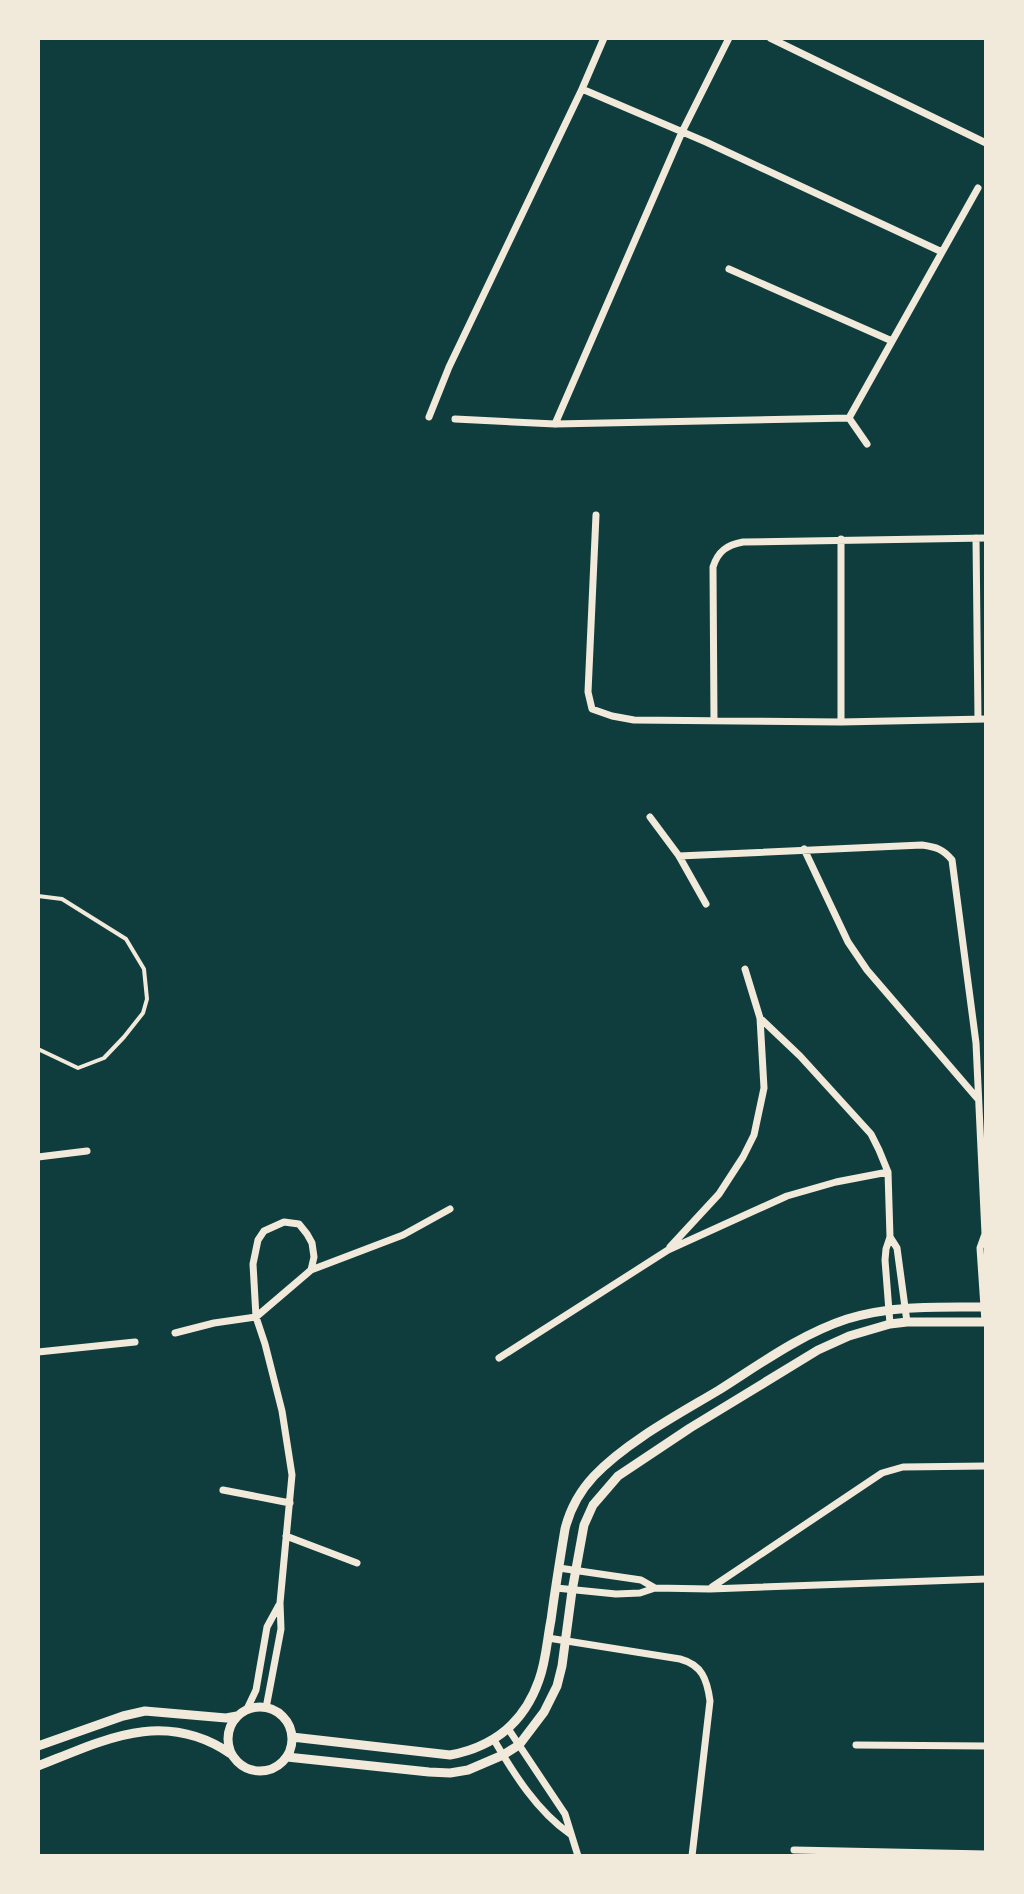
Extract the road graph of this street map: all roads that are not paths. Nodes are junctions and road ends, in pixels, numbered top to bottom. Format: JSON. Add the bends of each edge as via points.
{"nodes":[{"id":1,"x":604,"y":38,"type":"edge"},
{"id":2,"x":729,"y":38,"type":"edge"},
{"id":3,"x":770,"y":38,"type":"edge"},
{"id":4,"x":582,"y":89,"type":"junction"},
{"id":5,"x":682,"y":132,"type":"junction"},
{"id":6,"x":986,"y":143,"type":"edge"},
{"id":7,"x":978,"y":188,"type":"dead end"},
{"id":8,"x":942,"y":252,"type":"junction"},
{"id":9,"x":729,"y":269,"type":"dead end"},
{"id":10,"x":892,"y":341,"type":"junction"},
{"id":11,"x":429,"y":417,"type":"dead end"},
{"id":12,"x":849,"y":418,"type":"junction"},
{"id":13,"x":455,"y":419,"type":"dead end"},
{"id":14,"x":555,"y":424,"type":"junction"},
{"id":15,"x":867,"y":444,"type":"dead end"},
{"id":16,"x":596,"y":515,"type":"dead end"},
{"id":17,"x":976,"y":538,"type":"junction"},
{"id":18,"x":986,"y":538,"type":"edge"},
{"id":19,"x":841,"y":539,"type":"junction"},
{"id":20,"x":982,"y":719,"type":"edge"},
{"id":21,"x":714,"y":721,"type":"junction"},
{"id":22,"x":841,"y":722,"type":"junction"},
{"id":23,"x":650,"y":817,"type":"dead end"},
{"id":24,"x":804,"y":849,"type":"junction"},
{"id":25,"x":679,"y":856,"type":"junction"},
{"id":26,"x":38,"y":896,"type":"edge"},
{"id":27,"x":706,"y":904,"type":"dead end"},
{"id":28,"x":745,"y":969,"type":"dead end"},
{"id":29,"x":760,"y":1018,"type":"junction"},
{"id":30,"x":38,"y":1049,"type":"edge"},
{"id":31,"x":977,"y":1099,"type":"junction"},
{"id":32,"x":87,"y":1151,"type":"dead end"},
{"id":33,"x":38,"y":1157,"type":"edge"},
{"id":34,"x":888,"y":1172,"type":"junction"},
{"id":35,"x":450,"y":1209,"type":"dead end"},
{"id":36,"x":986,"y":1235,"type":"edge"},
{"id":37,"x":890,"y":1237,"type":"junction"},
{"id":38,"x":668,"y":1250,"type":"junction"},
{"id":39,"x":311,"y":1270,"type":"junction"},
{"id":40,"x":904,"y":1307,"type":"junction"},
{"id":41,"x":985,"y":1307,"type":"edge"},
{"id":42,"x":888,"y":1309,"type":"junction"},
{"id":43,"x":256,"y":1317,"type":"junction"},
{"id":44,"x":907,"y":1322,"type":"junction"},
{"id":45,"x":986,"y":1322,"type":"edge"},
{"id":46,"x":890,"y":1324,"type":"junction"},
{"id":47,"x":175,"y":1333,"type":"dead end"},
{"id":48,"x":135,"y":1342,"type":"dead end"},
{"id":49,"x":38,"y":1352,"type":"edge"},
{"id":50,"x":499,"y":1358,"type":"dead end"},
{"id":51,"x":986,"y":1466,"type":"edge"},
{"id":52,"x":223,"y":1490,"type":"dead end"},
{"id":53,"x":290,"y":1503,"type":"junction"},
{"id":54,"x":286,"y":1536,"type":"junction"},
{"id":55,"x":357,"y":1563,"type":"dead end"},
{"id":56,"x":559,"y":1568,"type":"junction"},
{"id":57,"x":576,"y":1570,"type":"junction"},
{"id":58,"x":986,"y":1579,"type":"edge"},
{"id":59,"x":556,"y":1588,"type":"junction"},
{"id":60,"x":655,"y":1588,"type":"junction"},
{"id":61,"x":710,"y":1589,"type":"junction"},
{"id":62,"x":572,"y":1591,"type":"junction"},
{"id":63,"x":280,"y":1603,"type":"junction"},
{"id":64,"x":548,"y":1638,"type":"junction"},
{"id":65,"x":566,"y":1642,"type":"junction"},
{"id":66,"x":266,"y":1708,"type":"junction"},
{"id":67,"x":247,"y":1709,"type":"junction"},
{"id":68,"x":237,"y":1716,"type":"junction"},
{"id":69,"x":509,"y":1730,"type":"junction"},
{"id":70,"x":292,"y":1737,"type":"junction"},
{"id":71,"x":494,"y":1740,"type":"junction"},
{"id":72,"x":519,"y":1745,"type":"junction"},
{"id":73,"x":856,"y":1745,"type":"dead end"},
{"id":74,"x":38,"y":1746,"type":"edge"},
{"id":75,"x":986,"y":1746,"type":"edge"},
{"id":76,"x":231,"y":1754,"type":"junction"},
{"id":77,"x":503,"y":1755,"type":"junction"},
{"id":78,"x":287,"y":1757,"type":"junction"},
{"id":79,"x":38,"y":1766,"type":"edge"},
{"id":80,"x":570,"y":1834,"type":"junction"},
{"id":81,"x":794,"y":1850,"type":"dead end"},
{"id":82,"x":986,"y":1854,"type":"edge"},
{"id":83,"x":691,"y":1855,"type":"edge"},
{"id":84,"x":578,"y":1856,"type":"edge"}],
"edges":[{"from":1,"to":4,"type":"street"},
{"from":2,"to":5,"type":"street"},
{"from":3,"to":6,"type":"street"},
{"from":4,"to":5,"type":"street"},
{"from":4,"to":11,"type":"street"},
{"from":5,"to":8,"type":"street"},
{"from":5,"to":14,"type":"street"},
{"from":7,"to":8,"type":"street"},
{"from":8,"to":10,"type":"street"},
{"from":9,"to":10,"type":"street"},
{"from":10,"to":12,"type":"street"},
{"from":12,"to":14,"type":"street"},
{"from":12,"to":15,"type":"street"},
{"from":13,"to":14,"type":"street"},
{"from":16,"to":21,"type":"street","via":[[588,692],[592,709],[634,720]]},
{"from":17,"to":18,"type":"street"},
{"from":17,"to":19,"type":"street"},
{"from":17,"to":20,"type":"street"},
{"from":19,"to":21,"type":"street","via":[[743,542],[724,548],[716,558]]},
{"from":19,"to":22,"type":"street"},
{"from":20,"to":22,"type":"street"},
{"from":21,"to":22,"type":"street"},
{"from":23,"to":25,"type":"street"},
{"from":24,"to":25,"type":"street"},
{"from":24,"to":31,"type":"street","via":[[867,970]]},
{"from":24,"to":31,"type":"street","via":[[922,845],[945,851],[952,860],[976,1043]]},
{"from":25,"to":27,"type":"street"},
{"from":26,"to":30,"type":"lane","via":[[62,899],[126,939],[144,969],[147,999],[143,1013],[104,1058],[78,1068]]},
{"from":28,"to":29,"type":"street"},
{"from":29,"to":34,"type":"street","via":[[871,1134]]},
{"from":29,"to":38,"type":"street","via":[[764,1088],[754,1135],[719,1194]]},
{"from":31,"to":36,"type":"street"},
{"from":32,"to":33,"type":"street"},
{"from":34,"to":37,"type":"street"},
{"from":34,"to":38,"type":"street","via":[[787,1196]]},
{"from":35,"to":39,"type":"street","via":[[403,1235]]},
{"from":36,"to":41,"type":"street","via":[[980,1248]]},
{"from":37,"to":40,"type":"street","via":[[897,1248]]},
{"from":37,"to":42,"type":"street","via":[[885,1260]]},
{"from":38,"to":50,"type":"street"},
{"from":39,"to":43,"type":"street"},
{"from":39,"to":43,"type":"street","via":[[312,1243],[299,1224],[284,1222],[264,1231],[253,1264]]},
{"from":40,"to":41,"type":"street"},
{"from":40,"to":42,"type":"street"},
{"from":40,"to":44,"type":"street"},
{"from":41,"to":45,"type":"street"},
{"from":42,"to":46,"type":"street"},
{"from":42,"to":56,"type":"street","via":[[847,1319],[796,1342],[623,1452],[594,1476],[570,1512]]},
{"from":43,"to":47,"type":"street"},
{"from":43,"to":53,"type":"street","via":[[282,1411],[292,1475]]},
{"from":44,"to":45,"type":"street"},
{"from":44,"to":46,"type":"street"},
{"from":46,"to":57,"type":"street","via":[[818,1350],[618,1476],[593,1505],[584,1525]]},
{"from":48,"to":49,"type":"street"},
{"from":51,"to":61,"type":"street","via":[[903,1467],[882,1473]]},
{"from":52,"to":53,"type":"street"},
{"from":53,"to":54,"type":"street"},
{"from":54,"to":55,"type":"street"},
{"from":54,"to":63,"type":"street"},
{"from":56,"to":57,"type":"street"},
{"from":56,"to":59,"type":"street"},
{"from":57,"to":60,"type":"street","via":[[641,1580]]},
{"from":57,"to":62,"type":"street"},
{"from":58,"to":61,"type":"street"},
{"from":59,"to":62,"type":"street"},
{"from":59,"to":64,"type":"street"},
{"from":60,"to":61,"type":"street"},
{"from":60,"to":62,"type":"street","via":[[640,1593]]},
{"from":62,"to":65,"type":"street"},
{"from":63,"to":66,"type":"street","via":[[281,1629]]},
{"from":63,"to":67,"type":"street","via":[[267,1627],[256,1690]]},
{"from":64,"to":65,"type":"street"},
{"from":64,"to":69,"type":"street","via":[[539,1681]]},
{"from":65,"to":72,"type":"street","via":[[557,1686]]},
{"from":65,"to":83,"type":"street","via":[[680,1659],[703,1673],[710,1701]]},
{"from":66,"to":67,"type":"street"},
{"from":66,"to":70,"type":"street","via":[[284,1718]]},
{"from":67,"to":68,"type":"street"},
{"from":68,"to":74,"type":"street","via":[[145,1711]]},
{"from":68,"to":76,"type":"street","via":[[228,1734]]},
{"from":69,"to":71,"type":"street"},
{"from":69,"to":72,"type":"street"},
{"from":70,"to":71,"type":"street","via":[[450,1755]]},
{"from":70,"to":78,"type":"street"},
{"from":71,"to":77,"type":"street"},
{"from":72,"to":77,"type":"street"},
{"from":72,"to":80,"type":"street","via":[[565,1814]]},
{"from":73,"to":75,"type":"street"},
{"from":76,"to":78,"type":"street","via":[[237,1763],[257,1771],[269,1770]]},
{"from":76,"to":79,"type":"street","via":[[183,1732],[148,1730]]},
{"from":77,"to":78,"type":"street","via":[[450,1773]]},
{"from":77,"to":80,"type":"street","via":[[545,1812]]},
{"from":80,"to":84,"type":"street"},
{"from":81,"to":82,"type":"street"}]}
